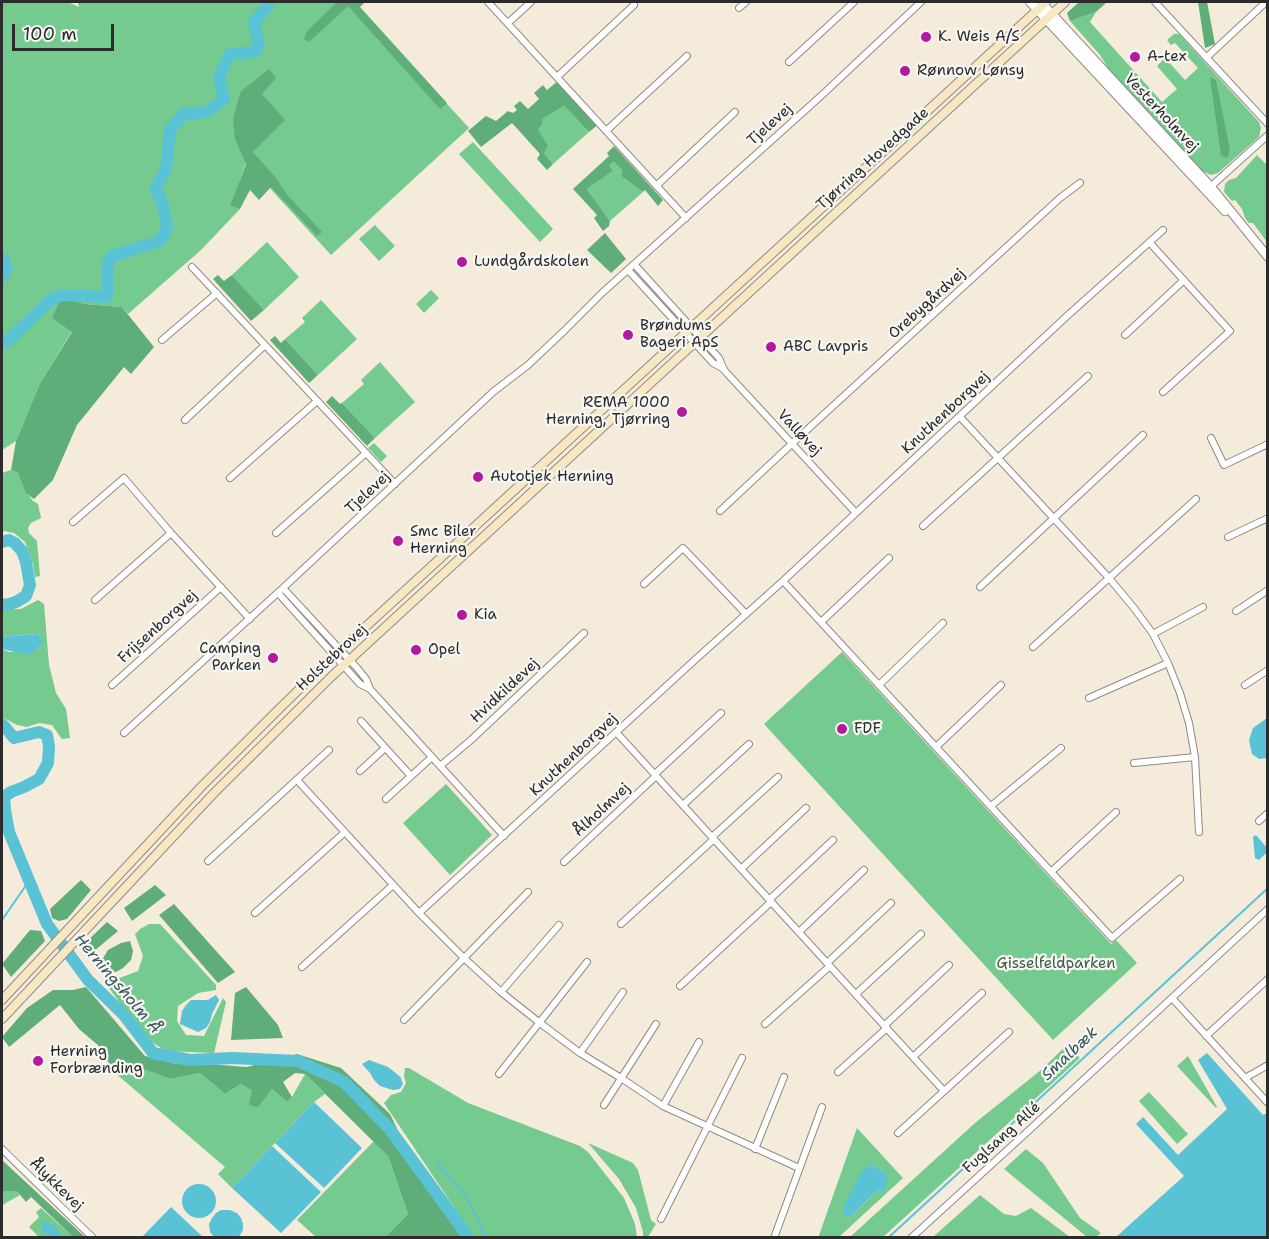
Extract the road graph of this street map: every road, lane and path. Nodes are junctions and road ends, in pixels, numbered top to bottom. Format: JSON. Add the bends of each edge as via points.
{"nodes":[{"id":1,"x":488,"y":2,"type":"edge"},
{"id":2,"x":531,"y":2,"type":"edge"},
{"id":3,"x":746,"y":2,"type":"edge"},
{"id":4,"x":854,"y":2,"type":"edge"},
{"id":5,"x":921,"y":2,"type":"edge"},
{"id":6,"x":1030,"y":2,"type":"edge"},
{"id":7,"x":1065,"y":2,"type":"edge"},
{"id":8,"x":1155,"y":2,"type":"edge"},
{"id":9,"x":1266,"y":2,"type":"edge"},
{"id":10,"x":1042,"y":4,"type":"edge"},
{"id":11,"x":634,"y":5,"type":"dead end"},
{"id":12,"x":739,"y":8,"type":"dead end"},
{"id":13,"x":1049,"y":16,"type":"junction"},
{"id":14,"x":508,"y":23,"type":"junction"},
{"id":15,"x":687,"y":56,"type":"dead end"},
{"id":16,"x":1207,"y":57,"type":"junction"},
{"id":17,"x":789,"y":62,"type":"dead end"},
{"id":18,"x":557,"y":77,"type":"junction"},
{"id":19,"x":735,"y":112,"type":"dead end"},
{"id":20,"x":1268,"y":124,"type":"edge"},
{"id":21,"x":606,"y":131,"type":"junction"},
{"id":22,"x":1268,"y":135,"type":"edge"},
{"id":23,"x":1080,"y":183,"type":"dead end"},
{"id":24,"x":656,"y":186,"type":"junction"},
{"id":25,"x":1209,"y":189,"type":"junction"},
{"id":26,"x":686,"y":218,"type":"junction"},
{"id":27,"x":1163,"y":230,"type":"dead end"},
{"id":28,"x":1150,"y":243,"type":"junction"},
{"id":29,"x":1268,"y":257,"type":"edge"},
{"id":30,"x":634,"y":264,"type":"junction"},
{"id":31,"x":192,"y":267,"type":"dead end"},
{"id":32,"x":628,"y":270,"type":"junction"},
{"id":33,"x":1184,"y":280,"type":"junction"},
{"id":34,"x":217,"y":293,"type":"junction"},
{"id":35,"x":689,"y":330,"type":"junction"},
{"id":36,"x":1125,"y":335,"type":"dead end"},
{"id":37,"x":697,"y":339,"type":"junction"},
{"id":38,"x":162,"y":340,"type":"dead end"},
{"id":39,"x":265,"y":345,"type":"junction"},
{"id":40,"x":1088,"y":376,"type":"dead end"},
{"id":41,"x":1163,"y":392,"type":"dead end"},
{"id":42,"x":317,"y":401,"type":"junction"},
{"id":43,"x":960,"y":417,"type":"junction"},
{"id":44,"x":185,"y":420,"type":"dead end"},
{"id":45,"x":1143,"y":435,"type":"dead end"},
{"id":46,"x":1211,"y":438,"type":"dead end"},
{"id":47,"x":792,"y":443,"type":"junction"},
{"id":48,"x":1268,"y":444,"type":"edge"},
{"id":49,"x":366,"y":453,"type":"junction"},
{"id":50,"x":997,"y":459,"type":"junction"},
{"id":51,"x":230,"y":478,"type":"dead end"},
{"id":52,"x":395,"y":484,"type":"junction"},
{"id":53,"x":1196,"y":500,"type":"dead end"},
{"id":54,"x":720,"y":511,"type":"dead end"},
{"id":55,"x":855,"y":513,"type":"junction"},
{"id":56,"x":1268,"y":518,"type":"edge"},
{"id":57,"x":1053,"y":519,"type":"junction"},
{"id":58,"x":73,"y":522,"type":"dead end"},
{"id":59,"x":923,"y":526,"type":"dead end"},
{"id":60,"x":171,"y":533,"type":"junction"},
{"id":61,"x":276,"y":533,"type":"dead end"},
{"id":62,"x":1228,"y":537,"type":"dead end"},
{"id":63,"x":889,"y":558,"type":"dead end"},
{"id":64,"x":1109,"y":578,"type":"junction"},
{"id":65,"x":783,"y":581,"type":"junction"},
{"id":66,"x":644,"y":584,"type":"dead end"},
{"id":67,"x":221,"y":587,"type":"junction"},
{"id":68,"x":980,"y":587,"type":"dead end"},
{"id":69,"x":1268,"y":590,"type":"edge"},
{"id":70,"x":280,"y":591,"type":"junction"},
{"id":71,"x":95,"y":600,"type":"dead end"},
{"id":72,"x":1203,"y":606,"type":"dead end"},
{"id":73,"x":1236,"y":611,"type":"dead end"},
{"id":74,"x":746,"y":614,"type":"junction"},
{"id":75,"x":250,"y":619,"type":"junction"},
{"id":76,"x":820,"y":621,"type":"junction"},
{"id":77,"x":944,"y":623,"type":"dead end"},
{"id":78,"x":584,"y":633,"type":"dead end"},
{"id":79,"x":1153,"y":634,"type":"junction"},
{"id":80,"x":1033,"y":647,"type":"dead end"},
{"id":81,"x":338,"y":653,"type":"junction"},
{"id":82,"x":346,"y":662,"type":"junction"},
{"id":83,"x":1168,"y":663,"type":"junction"},
{"id":84,"x":1268,"y":670,"type":"edge"},
{"id":85,"x":112,"y":685,"type":"dead end"},
{"id":86,"x":879,"y":685,"type":"junction"},
{"id":87,"x":1001,"y":685,"type":"dead end"},
{"id":88,"x":1245,"y":685,"type":"dead end"},
{"id":89,"x":1089,"y":699,"type":"dead end"},
{"id":90,"x":721,"y":713,"type":"dead end"},
{"id":91,"x":361,"y":721,"type":"dead end"},
{"id":92,"x":616,"y":732,"type":"junction"},
{"id":93,"x":124,"y":733,"type":"dead end"},
{"id":94,"x":749,"y":744,"type":"dead end"},
{"id":95,"x":936,"y":747,"type":"junction"},
{"id":96,"x":385,"y":748,"type":"junction"},
{"id":97,"x":1060,"y":748,"type":"dead end"},
{"id":98,"x":329,"y":750,"type":"dead end"},
{"id":99,"x":432,"y":757,"type":"junction"},
{"id":100,"x":1195,"y":757,"type":"junction"},
{"id":101,"x":1134,"y":763,"type":"dead end"},
{"id":102,"x":440,"y":766,"type":"junction"},
{"id":103,"x":360,"y":771,"type":"dead end"},
{"id":104,"x":656,"y":775,"type":"junction"},
{"id":105,"x":411,"y":776,"type":"junction"},
{"id":106,"x":778,"y":777,"type":"dead end"},
{"id":107,"x":297,"y":780,"type":"junction"},
{"id":108,"x":386,"y":799,"type":"dead end"},
{"id":109,"x":683,"y":805,"type":"junction"},
{"id":110,"x":991,"y":806,"type":"junction"},
{"id":111,"x":806,"y":808,"type":"dead end"},
{"id":112,"x":1116,"y":812,"type":"dead end"},
{"id":113,"x":1268,"y":813,"type":"edge"},
{"id":114,"x":1259,"y":821,"type":"dead end"},
{"id":115,"x":345,"y":832,"type":"junction"},
{"id":116,"x":1199,"y":832,"type":"dead end"},
{"id":117,"x":504,"y":836,"type":"junction"},
{"id":118,"x":713,"y":838,"type":"junction"},
{"id":119,"x":833,"y":840,"type":"dead end"},
{"id":120,"x":208,"y":861,"type":"dead end"},
{"id":121,"x":564,"y":862,"type":"dead end"},
{"id":122,"x":741,"y":869,"type":"junction"},
{"id":123,"x":864,"y":870,"type":"dead end"},
{"id":124,"x":1051,"y":872,"type":"junction"},
{"id":125,"x":1180,"y":879,"type":"dead end"},
{"id":126,"x":393,"y":885,"type":"junction"},
{"id":127,"x":528,"y":892,"type":"dead end"},
{"id":128,"x":770,"y":901,"type":"junction"},
{"id":129,"x":891,"y":903,"type":"dead end"},
{"id":130,"x":1268,"y":909,"type":"edge"},
{"id":131,"x":255,"y":914,"type":"dead end"},
{"id":132,"x":419,"y":914,"type":"junction"},
{"id":133,"x":621,"y":924,"type":"dead end"},
{"id":134,"x":559,"y":925,"type":"dead end"},
{"id":135,"x":799,"y":932,"type":"junction"},
{"id":136,"x":921,"y":934,"type":"dead end"},
{"id":137,"x":464,"y":958,"type":"junction"},
{"id":138,"x":587,"y":962,"type":"dead end"},
{"id":139,"x":828,"y":964,"type":"junction"},
{"id":140,"x":949,"y":965,"type":"dead end"},
{"id":141,"x":302,"y":967,"type":"dead end"},
{"id":142,"x":1268,"y":979,"type":"edge"},
{"id":143,"x":680,"y":986,"type":"dead end"},
{"id":144,"x":501,"y":992,"type":"junction"},
{"id":145,"x":623,"y":992,"type":"dead end"},
{"id":146,"x":982,"y":993,"type":"dead end"},
{"id":147,"x":856,"y":994,"type":"junction"},
{"id":148,"x":1172,"y":998,"type":"junction"},
{"id":149,"x":2,"y":1000,"type":"edge"},
{"id":150,"x":2,"y":1019,"type":"edge"},
{"id":151,"x":404,"y":1020,"type":"dead end"},
{"id":152,"x":540,"y":1023,"type":"junction"},
{"id":153,"x":656,"y":1024,"type":"dead end"},
{"id":154,"x":765,"y":1024,"type":"dead end"},
{"id":155,"x":885,"y":1027,"type":"junction"},
{"id":156,"x":1009,"y":1032,"type":"dead end"},
{"id":157,"x":1206,"y":1036,"type":"junction"},
{"id":158,"x":699,"y":1042,"type":"dead end"},
{"id":159,"x":580,"y":1053,"type":"junction"},
{"id":160,"x":913,"y":1057,"type":"junction"},
{"id":161,"x":742,"y":1058,"type":"dead end"},
{"id":162,"x":1268,"y":1065,"type":"edge"},
{"id":163,"x":838,"y":1072,"type":"dead end"},
{"id":164,"x":499,"y":1074,"type":"dead end"},
{"id":165,"x":784,"y":1077,"type":"dead end"},
{"id":166,"x":621,"y":1078,"type":"junction"},
{"id":167,"x":1245,"y":1078,"type":"junction"},
{"id":168,"x":944,"y":1091,"type":"junction"},
{"id":169,"x":1267,"y":1102,"type":"edge"},
{"id":170,"x":604,"y":1105,"type":"dead end"},
{"id":171,"x":663,"y":1106,"type":"junction"},
{"id":172,"x":822,"y":1107,"type":"dead end"},
{"id":173,"x":707,"y":1127,"type":"junction"},
{"id":174,"x":898,"y":1133,"type":"dead end"},
{"id":175,"x":2,"y":1149,"type":"edge"},
{"id":176,"x":755,"y":1149,"type":"junction"},
{"id":177,"x":799,"y":1168,"type":"junction"},
{"id":178,"x":661,"y":1219,"type":"dead end"},
{"id":179,"x":93,"y":1238,"type":"edge"},
{"id":180,"x":774,"y":1238,"type":"edge"},
{"id":181,"x":911,"y":1238,"type":"edge"}],
"edges":[{"from":1,"to":14,"type":"street"},
{"from":2,"to":14,"type":"street"},
{"from":3,"to":12,"type":"street"},
{"from":4,"to":17,"type":"street"},
{"from":5,"to":26,"type":"street","name":"Tjelevej"},
{"from":6,"to":10,"type":"street","name":"Vesterholmvej"},
{"from":7,"to":13,"type":"main road","name":"Tjørring Hovedgade"},
{"from":8,"to":16,"type":"street"},
{"from":9,"to":16,"type":"street"},
{"from":10,"to":13,"type":"street","name":"Vesterholmvej"},
{"from":10,"to":35,"type":"main road","name":"Tjørring Hovedgade"},
{"from":11,"to":18,"type":"street"},
{"from":13,"to":25,"type":"street","name":"Vesterholmvej"},
{"from":13,"to":37,"type":"main road","name":"Tjørring Hovedgade"},
{"from":14,"to":18,"type":"street"},
{"from":15,"to":21,"type":"street"},
{"from":16,"to":20,"type":"street"},
{"from":18,"to":21,"type":"street"},
{"from":19,"to":24,"type":"street"},
{"from":21,"to":24,"type":"street"},
{"from":22,"to":25,"type":"street"},
{"from":23,"to":47,"type":"street","name":"Orebygårdvej"},
{"from":24,"to":26,"type":"street"},
{"from":25,"to":29,"type":"street","name":"Vesterholmvej"},
{"from":26,"to":30,"type":"street","name":"Tjelevej"},
{"from":27,"to":28,"type":"street","name":"Knuthenborgvej"},
{"from":28,"to":33,"type":"street"},
{"from":28,"to":43,"type":"street","name":"Knuthenborgvej"},
{"from":30,"to":32,"type":"street","name":"Tjelevej"},
{"from":30,"to":35,"type":"street"},
{"from":31,"to":34,"type":"street"},
{"from":32,"to":35,"type":"street"},
{"from":32,"to":52,"type":"street","name":"Tjelevej"},
{"from":33,"to":36,"type":"street"},
{"from":33,"to":41,"type":"street","via":[[1230,331]]},
{"from":34,"to":38,"type":"street"},
{"from":34,"to":39,"type":"street"},
{"from":35,"to":37,"type":"street"},
{"from":35,"to":81,"type":"main road","name":"Holstebrovej"},
{"from":37,"to":47,"type":"street","name":"Valløvej","via":[[713,363]]},
{"from":37,"to":82,"type":"main road","name":"Holstebrovej"},
{"from":39,"to":42,"type":"street"},
{"from":39,"to":44,"type":"street"},
{"from":40,"to":50,"type":"street"},
{"from":42,"to":49,"type":"street"},
{"from":42,"to":51,"type":"street"},
{"from":43,"to":50,"type":"street"},
{"from":43,"to":55,"type":"street","name":"Knuthenborgvej"},
{"from":45,"to":57,"type":"street"},
{"from":46,"to":48,"type":"street","via":[[1224,465]]},
{"from":47,"to":54,"type":"street","name":"Orebygårdvej"},
{"from":47,"to":55,"type":"street","name":"Valløvej"},
{"from":49,"to":52,"type":"street"},
{"from":49,"to":61,"type":"street"},
{"from":50,"to":57,"type":"street"},
{"from":50,"to":59,"type":"street"},
{"from":52,"to":70,"type":"street","name":"Tjelevej"},
{"from":53,"to":64,"type":"street"},
{"from":55,"to":65,"type":"street","name":"Knuthenborgvej"},
{"from":56,"to":62,"type":"street"},
{"from":57,"to":64,"type":"street"},
{"from":57,"to":68,"type":"street"},
{"from":58,"to":60,"type":"street","via":[[124,478]]},
{"from":60,"to":67,"type":"street"},
{"from":60,"to":71,"type":"street"},
{"from":63,"to":76,"type":"street"},
{"from":64,"to":79,"type":"street"},
{"from":64,"to":80,"type":"street"},
{"from":65,"to":74,"type":"street","name":"Knuthenborgvej"},
{"from":65,"to":76,"type":"street"},
{"from":66,"to":74,"type":"street","via":[[683,548]]},
{"from":67,"to":75,"type":"street"},
{"from":67,"to":85,"type":"street","name":"Frijsenborgvej"},
{"from":69,"to":73,"type":"street"},
{"from":70,"to":75,"type":"street","name":"Tjelevej"},
{"from":70,"to":81,"type":"street"},
{"from":72,"to":79,"type":"street"},
{"from":74,"to":92,"type":"street","name":"Knuthenborgvej"},
{"from":75,"to":93,"type":"street","name":"Tjelevej"},
{"from":76,"to":86,"type":"street"},
{"from":77,"to":86,"type":"street"},
{"from":78,"to":102,"type":"street","name":"Hvidkildevej"},
{"from":79,"to":83,"type":"street"},
{"from":81,"to":82,"type":"street"},
{"from":81,"to":149,"type":"main road","name":"Holstebrovej","via":[[202,786]]},
{"from":82,"to":99,"type":"street","via":[[360,684],[370,689]]},
{"from":82,"to":150,"type":"main road","name":"Holstebrovej","via":[[214,793]]},
{"from":83,"to":89,"type":"street"},
{"from":83,"to":100,"type":"street","via":[[1186,713]]},
{"from":84,"to":88,"type":"street"},
{"from":86,"to":95,"type":"street"},
{"from":87,"to":95,"type":"street"},
{"from":90,"to":104,"type":"street","name":"Ålholmvej"},
{"from":91,"to":96,"type":"street"},
{"from":92,"to":104,"type":"street"},
{"from":92,"to":117,"type":"street","name":"Knuthenborgvej"},
{"from":94,"to":109,"type":"street"},
{"from":95,"to":110,"type":"street"},
{"from":96,"to":103,"type":"street"},
{"from":96,"to":105,"type":"street"},
{"from":97,"to":110,"type":"street"},
{"from":98,"to":107,"type":"street"},
{"from":99,"to":102,"type":"street"},
{"from":99,"to":105,"type":"street"},
{"from":100,"to":101,"type":"street"},
{"from":100,"to":116,"type":"street"},
{"from":102,"to":117,"type":"street"},
{"from":104,"to":109,"type":"street"},
{"from":104,"to":121,"type":"street","name":"Ålholmvej"},
{"from":105,"to":108,"type":"street"},
{"from":106,"to":118,"type":"street"},
{"from":107,"to":115,"type":"street"},
{"from":107,"to":120,"type":"street"},
{"from":109,"to":118,"type":"street"},
{"from":110,"to":124,"type":"street"},
{"from":111,"to":122,"type":"street"},
{"from":112,"to":124,"type":"street"},
{"from":113,"to":114,"type":"street"},
{"from":115,"to":126,"type":"street"},
{"from":115,"to":131,"type":"street"},
{"from":117,"to":132,"type":"street","name":"Knuthenborgvej"},
{"from":118,"to":122,"type":"street"},
{"from":118,"to":133,"type":"street"},
{"from":119,"to":128,"type":"street"},
{"from":122,"to":128,"type":"street"},
{"from":123,"to":135,"type":"street"},
{"from":124,"to":125,"type":"street","via":[[1112,938]]},
{"from":126,"to":132,"type":"street"},
{"from":126,"to":141,"type":"street"},
{"from":127,"to":137,"type":"street"},
{"from":128,"to":135,"type":"street"},
{"from":128,"to":143,"type":"street"},
{"from":129,"to":139,"type":"street"},
{"from":130,"to":148,"type":"street","name":"Fuglsang Allé"},
{"from":132,"to":137,"type":"street"},
{"from":134,"to":144,"type":"street"},
{"from":135,"to":139,"type":"street"},
{"from":136,"to":147,"type":"street"},
{"from":137,"to":144,"type":"street"},
{"from":137,"to":151,"type":"street"},
{"from":138,"to":152,"type":"street"},
{"from":139,"to":147,"type":"street"},
{"from":139,"to":154,"type":"street"},
{"from":140,"to":155,"type":"street"},
{"from":142,"to":157,"type":"street"},
{"from":144,"to":152,"type":"street"},
{"from":145,"to":159,"type":"street"},
{"from":146,"to":160,"type":"street"},
{"from":147,"to":155,"type":"street"},
{"from":148,"to":157,"type":"street"},
{"from":148,"to":181,"type":"street","name":"Fuglsang Allé"},
{"from":152,"to":159,"type":"street"},
{"from":152,"to":164,"type":"street"},
{"from":153,"to":166,"type":"street"},
{"from":155,"to":160,"type":"street"},
{"from":155,"to":163,"type":"street"},
{"from":156,"to":168,"type":"street"},
{"from":157,"to":167,"type":"street"},
{"from":158,"to":171,"type":"street"},
{"from":159,"to":166,"type":"street"},
{"from":160,"to":168,"type":"street"},
{"from":161,"to":173,"type":"street"},
{"from":162,"to":167,"type":"street"},
{"from":165,"to":176,"type":"street"},
{"from":166,"to":170,"type":"street"},
{"from":166,"to":171,"type":"street"},
{"from":167,"to":169,"type":"street"},
{"from":168,"to":174,"type":"street"},
{"from":171,"to":173,"type":"street"},
{"from":172,"to":177,"type":"street"},
{"from":173,"to":176,"type":"street"},
{"from":173,"to":178,"type":"street"},
{"from":175,"to":179,"type":"street","name":"Ålykkevej"},
{"from":176,"to":177,"type":"street"},
{"from":177,"to":180,"type":"street"}]}
